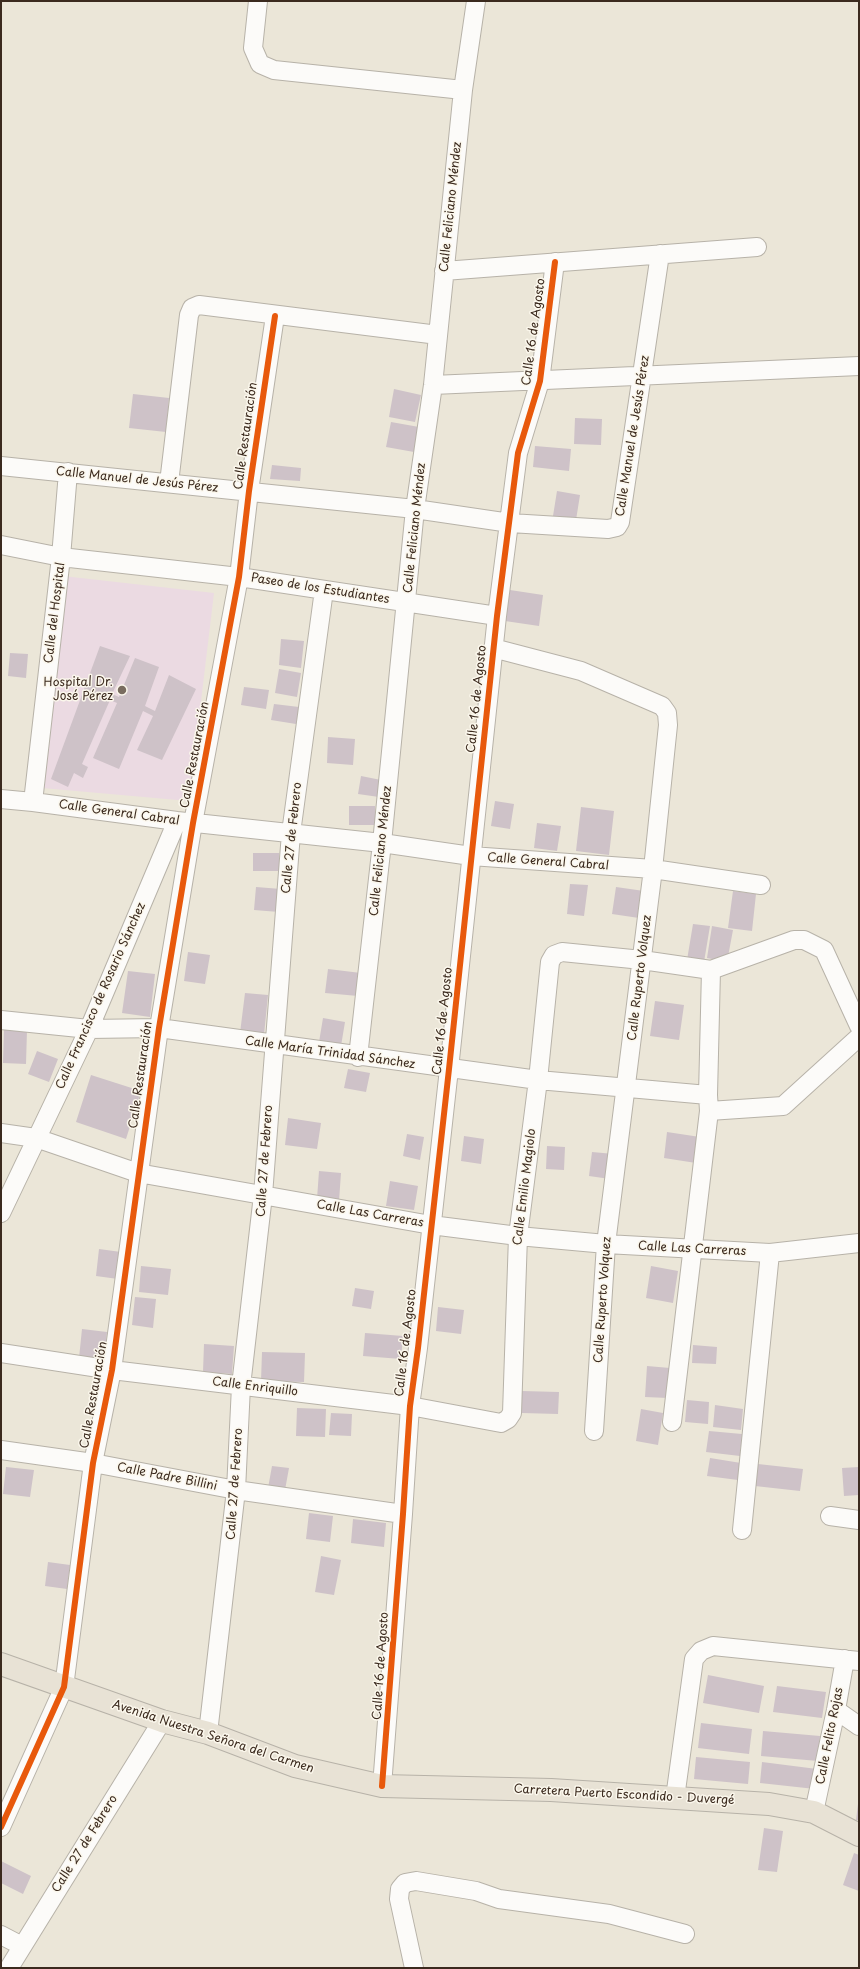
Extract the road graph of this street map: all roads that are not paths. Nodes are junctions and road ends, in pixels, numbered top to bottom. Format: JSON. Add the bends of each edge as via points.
{"nodes":[{"id":1,"x":258,"y":1,"type":"edge"},
{"id":2,"x":476,"y":1,"type":"edge"},
{"id":3,"x":463,"y":90,"type":"junction"},
{"id":4,"x":757,"y":247,"type":"dead end"},
{"id":5,"x":660,"y":254,"type":"junction"},
{"id":6,"x":555,"y":262,"type":"junction"},
{"id":7,"x":444,"y":271,"type":"junction"},
{"id":8,"x":275,"y":316,"type":"junction"},
{"id":9,"x":438,"y":335,"type":"junction"},
{"id":10,"x":859,"y":366,"type":"edge"},
{"id":11,"x":642,"y":376,"type":"junction"},
{"id":12,"x":540,"y":380,"type":"junction"},
{"id":13,"x":433,"y":385,"type":"junction"},
{"id":14,"x":1,"y":466,"type":"edge"},
{"id":15,"x":68,"y":472,"type":"junction"},
{"id":16,"x":169,"y":483,"type":"junction"},
{"id":17,"x":249,"y":491,"type":"junction"},
{"id":18,"x":415,"y":509,"type":"junction"},
{"id":19,"x":510,"y":523,"type":"junction"},
{"id":20,"x":1,"y":545,"type":"edge"},
{"id":21,"x":61,"y":557,"type":"junction"},
{"id":22,"x":239,"y":577,"type":"junction"},
{"id":23,"x":324,"y":590,"type":"junction"},
{"id":24,"x":407,"y":602,"type":"junction"},
{"id":25,"x":496,"y":616,"type":"junction"},
{"id":26,"x":493,"y":648,"type":"junction"},
{"id":27,"x":1,"y":799,"type":"edge"},
{"id":28,"x":33,"y":802,"type":"junction"},
{"id":29,"x":185,"y":822,"type":"junction"},
{"id":30,"x":291,"y":833,"type":"junction"},
{"id":31,"x":382,"y":843,"type":"junction"},
{"id":32,"x":470,"y":856,"type":"junction"},
{"id":33,"x":653,"y":870,"type":"junction"},
{"id":34,"x":761,"y":885,"type":"dead end"},
{"id":35,"x":642,"y":960,"type":"junction"},
{"id":36,"x":712,"y":970,"type":"junction"},
{"id":37,"x":1,"y":1020,"type":"edge"},
{"id":38,"x":859,"y":1026,"type":"edge"},
{"id":39,"x":159,"y":1028,"type":"junction"},
{"id":40,"x":89,"y":1029,"type":"junction"},
{"id":41,"x":859,"y":1037,"type":"edge"},
{"id":42,"x":274,"y":1045,"type":"junction"},
{"id":43,"x":358,"y":1056,"type":"junction"},
{"id":44,"x":449,"y":1069,"type":"junction"},
{"id":45,"x":538,"y":1080,"type":"junction"},
{"id":46,"x":626,"y":1087,"type":"junction"},
{"id":47,"x":708,"y":1103,"type":"junction"},
{"id":48,"x":1,"y":1134,"type":"edge"},
{"id":49,"x":36,"y":1138,"type":"junction"},
{"id":50,"x":138,"y":1173,"type":"junction"},
{"id":51,"x":263,"y":1195,"type":"junction"},
{"id":52,"x":1,"y":1213,"type":"edge"},
{"id":53,"x":431,"y":1225,"type":"junction"},
{"id":54,"x":518,"y":1236,"type":"junction"},
{"id":55,"x":859,"y":1243,"type":"edge"},
{"id":56,"x":606,"y":1244,"type":"junction"},
{"id":57,"x":692,"y":1249,"type":"junction"},
{"id":58,"x":770,"y":1253,"type":"junction"},
{"id":59,"x":1,"y":1353,"type":"edge"},
{"id":60,"x":112,"y":1370,"type":"junction"},
{"id":61,"x":241,"y":1386,"type":"junction"},
{"id":62,"x":410,"y":1406,"type":"junction"},
{"id":63,"x":508,"y":1419,"type":"joint"},
{"id":64,"x":672,"y":1422,"type":"dead end"},
{"id":65,"x":594,"y":1431,"type":"dead end"},
{"id":66,"x":1,"y":1450,"type":"edge"},
{"id":67,"x":93,"y":1463,"type":"junction"},
{"id":68,"x":236,"y":1490,"type":"junction"},
{"id":69,"x":404,"y":1514,"type":"junction"},
{"id":70,"x":830,"y":1516,"type":"dead end"},
{"id":71,"x":859,"y":1520,"type":"edge"},
{"id":72,"x":742,"y":1530,"type":"dead end"},
{"id":73,"x":852,"y":1660,"type":"edge"},
{"id":74,"x":1,"y":1664,"type":"edge"},
{"id":75,"x":64,"y":1687,"type":"junction"},
{"id":76,"x":836,"y":1710,"type":"junction"},
{"id":77,"x":162,"y":1721,"type":"junction"},
{"id":78,"x":859,"y":1726,"type":"edge"},
{"id":79,"x":208,"y":1732,"type":"junction"},
{"id":80,"x":382,"y":1786,"type":"junction"},
{"id":81,"x":676,"y":1798,"type":"junction"},
{"id":82,"x":814,"y":1812,"type":"junction"},
{"id":83,"x":1,"y":1827,"type":"edge"},
{"id":84,"x":859,"y":1835,"type":"edge"},
{"id":85,"x":685,"y":1934,"type":"dead end"},
{"id":86,"x":1,"y":1935,"type":"edge"},
{"id":87,"x":22,"y":1946,"type":"junction"},
{"id":88,"x":9,"y":1968,"type":"edge"},
{"id":89,"x":414,"y":1968,"type":"edge"}],
"edges":[{"from":1,"to":3,"type":"street","via":[[253,48],[260,64],[274,70]]},
{"from":2,"to":3,"type":"street","name":"Calle Feliciano Méndez"},
{"from":3,"to":7,"type":"street","name":"Calle Feliciano Méndez"},
{"from":4,"to":5,"type":"street"},
{"from":5,"to":6,"type":"street"},
{"from":5,"to":11,"type":"street","name":"Calle Manuel de Jesús Pérez"},
{"from":6,"to":7,"type":"street"},
{"from":6,"to":12,"type":"street","name":"Calle 16 de Agosto"},
{"from":7,"to":9,"type":"street","name":"Calle Feliciano Méndez"},
{"from":8,"to":9,"type":"street"},
{"from":8,"to":16,"type":"street","via":[[199,305],[192,308],[189,315]]},
{"from":8,"to":17,"type":"street","name":"Calle Restauración"},
{"from":9,"to":13,"type":"street","name":"Calle Feliciano Méndez"},
{"from":10,"to":11,"type":"street"},
{"from":11,"to":12,"type":"street"},
{"from":11,"to":19,"type":"street","name":"Calle Manuel de Jesús Pérez","via":[[620,522],[617,527],[608,529]]},
{"from":12,"to":13,"type":"street"},
{"from":12,"to":19,"type":"street","name":"Calle 16 de Agosto","via":[[518,453]]},
{"from":13,"to":18,"type":"street","name":"Calle Feliciano Méndez"},
{"from":14,"to":15,"type":"street","name":"Calle Manuel de Jesús Pérez"},
{"from":15,"to":16,"type":"street","name":"Calle Manuel de Jesús Pérez"},
{"from":15,"to":21,"type":"street","name":"Calle del Hospital"},
{"from":16,"to":17,"type":"street","name":"Calle Manuel de Jesús Pérez"},
{"from":17,"to":18,"type":"street","name":"Calle Manuel de Jesús Pérez"},
{"from":17,"to":22,"type":"street","name":"Calle Restauración"},
{"from":18,"to":19,"type":"street","name":"Calle Manuel de Jesús Pérez"},
{"from":18,"to":24,"type":"street","name":"Calle Feliciano Méndez"},
{"from":19,"to":25,"type":"street","name":"Calle 16 de Agosto"},
{"from":20,"to":21,"type":"street","name":"Paseo de los Estudiantes"},
{"from":21,"to":22,"type":"street","name":"Paseo de los Estudiantes"},
{"from":21,"to":28,"type":"street","name":"Calle del Hospital"},
{"from":22,"to":23,"type":"street","name":"Paseo de los Estudiantes"},
{"from":22,"to":29,"type":"street","name":"Calle Restauración"},
{"from":23,"to":24,"type":"street","name":"Paseo de los Estudiantes"},
{"from":23,"to":30,"type":"street","name":"Calle 27 de Febrero"},
{"from":24,"to":25,"type":"street","name":"Paseo de los Estudiantes"},
{"from":24,"to":31,"type":"street","name":"Calle Feliciano Méndez"},
{"from":25,"to":26,"type":"street","name":"Calle 16 de Agosto"},
{"from":26,"to":32,"type":"street","name":"Calle 16 de Agosto"},
{"from":26,"to":33,"type":"street","name":"Calle Ruperto Volquez","via":[[581,672],[662,706],[667,713],[668,725]]},
{"from":27,"to":28,"type":"street","name":"Calle General Cabral"},
{"from":28,"to":29,"type":"street","name":"Calle General Cabral"},
{"from":29,"to":30,"type":"street","name":"Calle General Cabral"},
{"from":29,"to":39,"type":"street","name":"Calle Restauración"},
{"from":29,"to":40,"type":"street","name":"Calle Francisco de Rosario Sánchez"},
{"from":30,"to":31,"type":"street","name":"Calle General Cabral"},
{"from":30,"to":42,"type":"street","name":"Calle 27 de Febrero"},
{"from":31,"to":32,"type":"street","name":"Calle General Cabral"},
{"from":31,"to":43,"type":"street","name":"Calle Feliciano Méndez"},
{"from":32,"to":33,"type":"street","name":"Calle General Cabral"},
{"from":32,"to":44,"type":"street","name":"Calle 16 de Agosto"},
{"from":33,"to":34,"type":"street","name":"Calle General Cabral"},
{"from":33,"to":35,"type":"street","name":"Calle Ruperto Volquez"},
{"from":35,"to":36,"type":"street"},
{"from":35,"to":45,"type":"street","name":"Calle Emilio Magiolo","via":[[562,952],[554,955],[550,962]]},
{"from":35,"to":46,"type":"street","name":"Calle Ruperto Volquez"},
{"from":36,"to":38,"type":"street","via":[[794,940],[816,944],[824,950]]},
{"from":36,"to":47,"type":"street"},
{"from":37,"to":40,"type":"street","name":"Calle María Trinidad Sánchez"},
{"from":39,"to":40,"type":"street","name":"Calle María Trinidad Sánchez"},
{"from":39,"to":42,"type":"street","name":"Calle María Trinidad Sánchez"},
{"from":39,"to":50,"type":"street","name":"Calle Restauración"},
{"from":40,"to":49,"type":"street","name":"Calle Francisco de Rosario Sánchez"},
{"from":41,"to":47,"type":"street","name":"Calle María Trinidad Sánchez","via":[[783,1106]]},
{"from":42,"to":43,"type":"street","name":"Calle María Trinidad Sánchez"},
{"from":42,"to":51,"type":"street","name":"Calle 27 de Febrero"},
{"from":43,"to":44,"type":"street","name":"Calle María Trinidad Sánchez"},
{"from":44,"to":45,"type":"street","name":"Calle María Trinidad Sánchez"},
{"from":44,"to":53,"type":"street","name":"Calle 16 de Agosto"},
{"from":45,"to":46,"type":"street","name":"Calle María Trinidad Sánchez"},
{"from":45,"to":54,"type":"street","name":"Calle Emilio Magiolo"},
{"from":46,"to":47,"type":"street","name":"Calle María Trinidad Sánchez"},
{"from":46,"to":56,"type":"street","name":"Calle Ruperto Volquez"},
{"from":47,"to":57,"type":"street"},
{"from":48,"to":49,"type":"street","name":"Calle Las Carreras"},
{"from":49,"to":50,"type":"street","name":"Calle Las Carreras"},
{"from":49,"to":52,"type":"street","name":"Calle Francisco de Rosario Sánchez"},
{"from":50,"to":51,"type":"street","name":"Calle Las Carreras"},
{"from":50,"to":60,"type":"street","name":"Calle Restauración"},
{"from":51,"to":53,"type":"street","name":"Calle Las Carreras"},
{"from":51,"to":61,"type":"street","name":"Calle 27 de Febrero"},
{"from":53,"to":54,"type":"street","name":"Calle Las Carreras"},
{"from":53,"to":62,"type":"street","name":"Calle 16 de Agosto"},
{"from":54,"to":56,"type":"street","name":"Calle Las Carreras"},
{"from":54,"to":63,"type":"street","name":"Calle Emilio Magiolo","via":[[512,1413]]},
{"from":55,"to":58,"type":"street","name":"Calle Las Carreras"},
{"from":56,"to":57,"type":"street","name":"Calle Las Carreras"},
{"from":56,"to":65,"type":"street","name":"Calle Ruperto Volquez"},
{"from":57,"to":58,"type":"street","name":"Calle Las Carreras"},
{"from":57,"to":64,"type":"street"},
{"from":58,"to":72,"type":"street"},
{"from":59,"to":60,"type":"street","name":"Calle Enriquillo"},
{"from":60,"to":61,"type":"street","name":"Calle Enriquillo"},
{"from":60,"to":67,"type":"street","name":"Calle Restauración"},
{"from":61,"to":62,"type":"street","name":"Calle Enriquillo"},
{"from":61,"to":68,"type":"street","name":"Calle 27 de Febrero"},
{"from":62,"to":63,"type":"street","name":"Calle Enriquillo","via":[[501,1423]]},
{"from":62,"to":69,"type":"street","name":"Calle 16 de Agosto"},
{"from":66,"to":67,"type":"street","name":"Calle Padre Billini"},
{"from":67,"to":68,"type":"street","name":"Calle Padre Billini"},
{"from":67,"to":75,"type":"street","name":"Calle Restauración"},
{"from":68,"to":69,"type":"street","name":"Calle Padre Billini"},
{"from":68,"to":79,"type":"street","name":"Calle 27 de Febrero"},
{"from":69,"to":80,"type":"street","name":"Calle 16 de Agosto"},
{"from":70,"to":71,"type":"street"},
{"from":73,"to":76,"type":"street","name":"Calle Felito Rojas"},
{"from":73,"to":81,"type":"street","via":[[713,1646],[701,1651],[694,1659]]},
{"from":74,"to":75,"type":"main road","name":"Avenida Nuestra Señora del Carmen"},
{"from":75,"to":77,"type":"main road","name":"Avenida Nuestra Señora del Carmen"},
{"from":75,"to":83,"type":"street","name":"Calle Restauración"},
{"from":76,"to":78,"type":"street"},
{"from":76,"to":82,"type":"street","name":"Calle Felito Rojas"},
{"from":77,"to":79,"type":"main road","name":"Avenida Nuestra Señora del Carmen"},
{"from":77,"to":87,"type":"street","name":"Calle 27 de Febrero"},
{"from":79,"to":80,"type":"main road","name":"Avenida Nuestra Señora del Carmen","via":[[295,1766]]},
{"from":80,"to":81,"type":"main road","name":"Carretera Puerto Escondido - Duvergé","via":[[551,1790]]},
{"from":81,"to":82,"type":"main road","name":"Carretera Puerto Escondido - Duvergé","via":[[769,1804]]},
{"from":82,"to":84,"type":"main road","name":"Carretera Puerto Escondido - Duvergé"},
{"from":85,"to":89,"type":"street","via":[[609,1914],[499,1899],[476,1891],[416,1881],[405,1883],[400,1889],[399,1899]]},
{"from":86,"to":87,"type":"street"},
{"from":87,"to":88,"type":"street","name":"Calle 27 de Febrero"}]}
